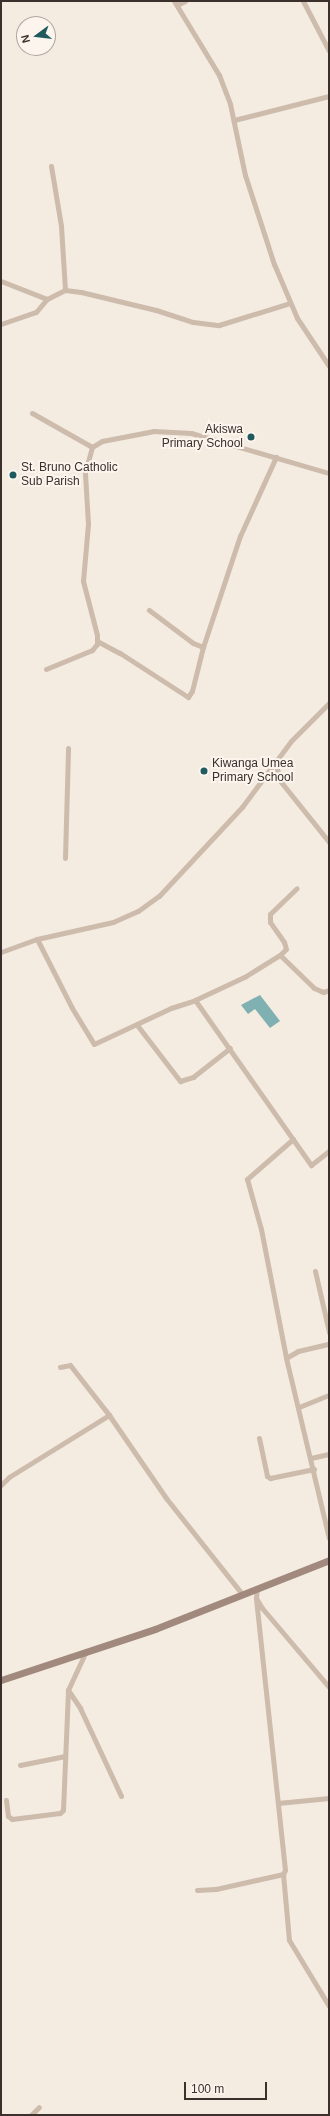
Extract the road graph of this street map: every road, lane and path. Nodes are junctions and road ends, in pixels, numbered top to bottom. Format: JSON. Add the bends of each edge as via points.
{"nodes":[{"id":1,"x":185,"y":1,"type":"edge"},
{"id":2,"x":303,"y":1,"type":"edge"},
{"id":3,"x":176,"y":3,"type":"edge"},
{"id":4,"x":329,"y":51,"type":"edge"},
{"id":5,"x":329,"y":96,"type":"edge"},
{"id":6,"x":234,"y":120,"type":"junction"},
{"id":7,"x":51,"y":166,"type":"dead end"},
{"id":8,"x":1,"y":281,"type":"edge"},
{"id":9,"x":65,"y":290,"type":"junction"},
{"id":10,"x":47,"y":299,"type":"junction"},
{"id":11,"x":290,"y":303,"type":"junction"},
{"id":12,"x":1,"y":324,"type":"edge"},
{"id":13,"x":329,"y":364,"type":"edge"},
{"id":14,"x":32,"y":413,"type":"dead end"},
{"id":15,"x":92,"y":447,"type":"junction"},
{"id":16,"x":276,"y":457,"type":"junction"},
{"id":17,"x":329,"y":473,"type":"edge"},
{"id":18,"x":149,"y":610,"type":"dead end"},
{"id":19,"x":97,"y":641,"type":"junction"},
{"id":20,"x":203,"y":647,"type":"junction"},
{"id":21,"x":46,"y":669,"type":"dead end"},
{"id":22,"x":329,"y":702,"type":"edge"},
{"id":23,"x":68,"y":748,"type":"dead end"},
{"id":24,"x":275,"y":763,"type":"junction"},
{"id":25,"x":329,"y":842,"type":"edge"},
{"id":26,"x":65,"y":858,"type":"dead end"},
{"id":27,"x":297,"y":888,"type":"dead end"},
{"id":28,"x":37,"y":939,"type":"junction"},
{"id":29,"x":1,"y":952,"type":"edge"},
{"id":30,"x":280,"y":955,"type":"junction"},
{"id":31,"x":329,"y":990,"type":"edge"},
{"id":32,"x":195,"y":1000,"type":"junction"},
{"id":33,"x":137,"y":1025,"type":"junction"},
{"id":34,"x":230,"y":1048,"type":"junction"},
{"id":35,"x":293,"y":1139,"type":"junction"},
{"id":36,"x":329,"y":1151,"type":"edge"},
{"id":37,"x":315,"y":1271,"type":"dead end"},
{"id":38,"x":329,"y":1332,"type":"edge"},
{"id":39,"x":329,"y":1344,"type":"edge"},
{"id":40,"x":286,"y":1358,"type":"junction"},
{"id":41,"x":60,"y":1367,"type":"dead end"},
{"id":42,"x":329,"y":1395,"type":"edge"},
{"id":43,"x":299,"y":1407,"type":"junction"},
{"id":44,"x":109,"y":1415,"type":"junction"},
{"id":45,"x":259,"y":1438,"type":"dead end"},
{"id":46,"x":329,"y":1454,"type":"edge"},
{"id":47,"x":311,"y":1458,"type":"junction"},
{"id":48,"x":314,"y":1469,"type":"junction"},
{"id":49,"x":1,"y":1485,"type":"edge"},
{"id":50,"x":329,"y":1538,"type":"edge"},
{"id":51,"x":329,"y":1560,"type":"edge"},
{"id":52,"x":257,"y":1588,"type":"junction"},
{"id":53,"x":242,"y":1594,"type":"junction"},
{"id":54,"x":256,"y":1598,"type":"junction"},
{"id":55,"x":86,"y":1651,"type":"junction"},
{"id":56,"x":1,"y":1680,"type":"edge"},
{"id":57,"x":329,"y":1687,"type":"edge"},
{"id":58,"x":68,"y":1690,"type":"junction"},
{"id":59,"x":65,"y":1756,"type":"junction"},
{"id":60,"x":20,"y":1764,"type":"dead end"},
{"id":61,"x":121,"y":1796,"type":"dead end"},
{"id":62,"x":329,"y":1798,"type":"edge"},
{"id":63,"x":6,"y":1800,"type":"dead end"},
{"id":64,"x":278,"y":1803,"type":"junction"},
{"id":65,"x":283,"y":1874,"type":"junction"},
{"id":66,"x":197,"y":1890,"type":"dead end"},
{"id":67,"x":329,"y":2006,"type":"edge"},
{"id":68,"x":39,"y":2107,"type":"dead end"},
{"id":69,"x":32,"y":2115,"type":"edge"}],
"edges":[{"from":1,"to":3,"type":"street"},
{"from":2,"to":4,"type":"street"},
{"from":3,"to":6,"type":"street","via":[[219,75]]},
{"from":5,"to":6,"type":"street"},
{"from":6,"to":11,"type":"street","via":[[254,203]]},
{"from":7,"to":9,"type":"street","via":[[61,226]]},
{"from":8,"to":10,"type":"street"},
{"from":9,"to":10,"type":"street"},
{"from":9,"to":11,"type":"street","via":[[115,299],[193,322],[219,325]]},
{"from":10,"to":12,"type":"street","via":[[36,312]]},
{"from":11,"to":13,"type":"street","via":[[306,333]]},
{"from":14,"to":15,"type":"street"},
{"from":15,"to":16,"type":"street","via":[[102,441],[121,437],[174,431],[190,432]]},
{"from":15,"to":19,"type":"street","via":[[85,473],[88,524],[83,581]]},
{"from":16,"to":17,"type":"street"},
{"from":16,"to":20,"type":"street","via":[[240,536]]},
{"from":18,"to":20,"type":"street","via":[[193,643]]},
{"from":19,"to":20,"type":"street","via":[[188,697],[192,691]]},
{"from":19,"to":21,"type":"street","via":[[92,650]]},
{"from":22,"to":24,"type":"street","via":[[291,741]]},
{"from":23,"to":26,"type":"street"},
{"from":24,"to":25,"type":"street","via":[[281,782]]},
{"from":24,"to":28,"type":"street","via":[[242,807],[159,896],[138,911],[113,922]]},
{"from":27,"to":30,"type":"street","via":[[270,914],[270,922],[286,949]]},
{"from":28,"to":29,"type":"street"},
{"from":28,"to":33,"type":"street","via":[[42,954],[94,1044]]},
{"from":30,"to":31,"type":"street","via":[[314,988],[322,992]]},
{"from":30,"to":32,"type":"street","via":[[246,976]]},
{"from":32,"to":33,"type":"street"},
{"from":32,"to":34,"type":"street"},
{"from":33,"to":34,"type":"street","via":[[180,1081],[193,1077]]},
{"from":34,"to":35,"type":"street"},
{"from":35,"to":36,"type":"street","via":[[311,1165]]},
{"from":35,"to":40,"type":"street","via":[[247,1179],[261,1229]]},
{"from":37,"to":38,"type":"street"},
{"from":39,"to":40,"type":"street","via":[[298,1351]]},
{"from":40,"to":43,"type":"street"},
{"from":41,"to":44,"type":"street","via":[[70,1365]]},
{"from":42,"to":43,"type":"street"},
{"from":43,"to":47,"type":"street"},
{"from":44,"to":49,"type":"street","via":[[9,1477]]},
{"from":44,"to":53,"type":"street","via":[[166,1498]]},
{"from":45,"to":48,"type":"street","via":[[267,1476],[270,1478]]},
{"from":46,"to":47,"type":"street"},
{"from":47,"to":48,"type":"street"},
{"from":48,"to":50,"type":"street"},
{"from":51,"to":52,"type":"street"},
{"from":52,"to":53,"type":"street"},
{"from":52,"to":54,"type":"street"},
{"from":53,"to":55,"type":"street","via":[[155,1629]]},
{"from":54,"to":57,"type":"street","via":[[283,1635],[299,1649]]},
{"from":54,"to":64,"type":"street"},
{"from":55,"to":56,"type":"street"},
{"from":55,"to":58,"type":"street"},
{"from":58,"to":59,"type":"street"},
{"from":58,"to":61,"type":"street","via":[[80,1708]]},
{"from":59,"to":60,"type":"street"},
{"from":59,"to":63,"type":"street","via":[[64,1807],[60,1813],[10,1819]]},
{"from":62,"to":64,"type":"street"},
{"from":64,"to":65,"type":"street","via":[[286,1866]]},
{"from":65,"to":66,"type":"street","via":[[216,1889]]},
{"from":65,"to":67,"type":"street","via":[[289,1940]]},
{"from":68,"to":69,"type":"street"}]}
